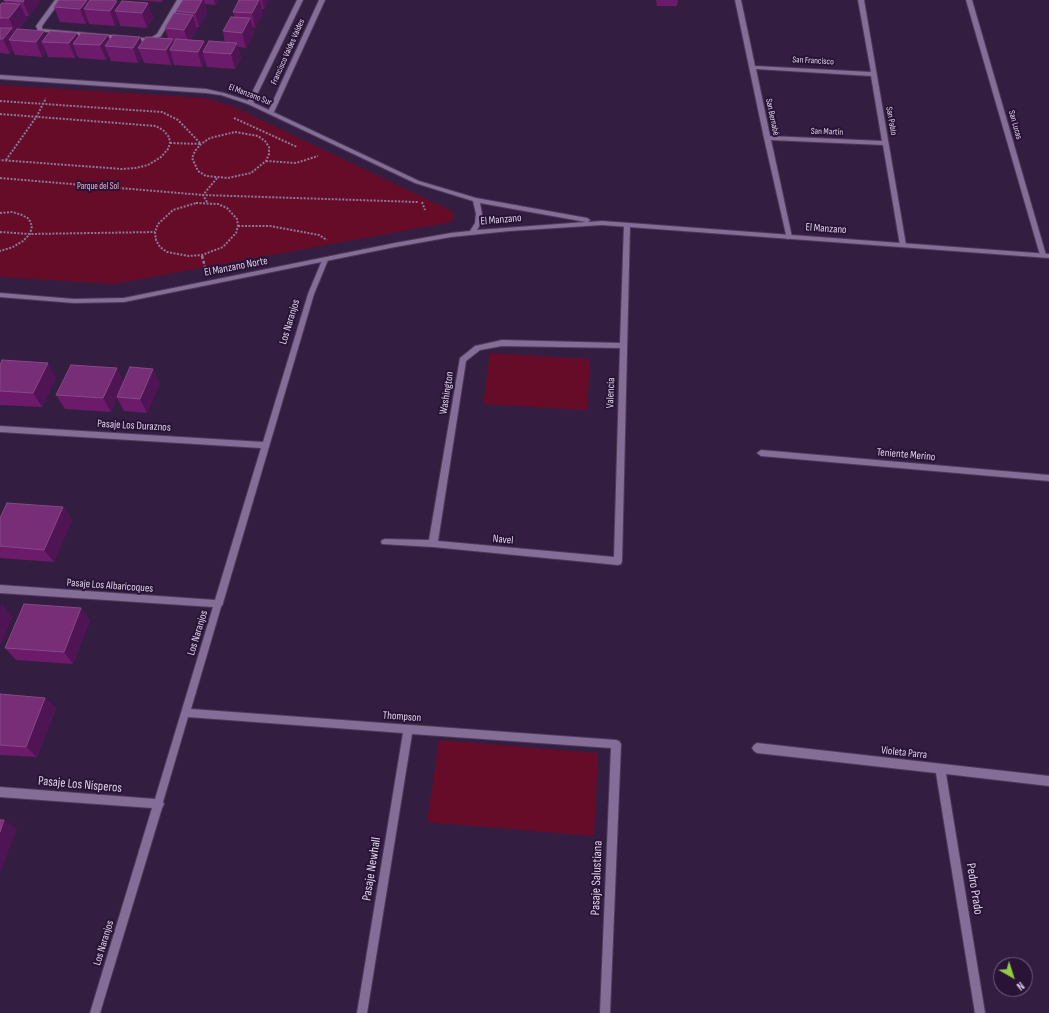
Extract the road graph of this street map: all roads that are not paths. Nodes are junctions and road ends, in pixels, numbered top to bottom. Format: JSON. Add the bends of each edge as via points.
{"nodes":[{"id":1,"x":58,"y":0,"type":"edge"},
{"id":2,"x":180,"y":0,"type":"edge"},
{"id":3,"x":300,"y":0,"type":"edge"},
{"id":4,"x":322,"y":0,"type":"edge"},
{"id":5,"x":738,"y":0,"type":"edge"},
{"id":6,"x":860,"y":0,"type":"edge"},
{"id":7,"x":969,"y":0,"type":"edge"},
{"id":8,"x":752,"y":67,"type":"junction"},
{"id":9,"x":873,"y":74,"type":"junction"},
{"id":10,"x":0,"y":77,"type":"edge"},
{"id":11,"x":250,"y":103,"type":"junction"},
{"id":12,"x":271,"y":112,"type":"junction"},
{"id":13,"x":768,"y":138,"type":"junction"},
{"id":14,"x":885,"y":143,"type":"junction"},
{"id":15,"x":476,"y":200,"type":"junction"},
{"id":16,"x":602,"y":223,"type":"junction"},
{"id":17,"x":627,"y":224,"type":"junction"},
{"id":18,"x":473,"y":232,"type":"junction"},
{"id":19,"x":789,"y":237,"type":"junction"},
{"id":20,"x":903,"y":245,"type":"junction"},
{"id":21,"x":1046,"y":255,"type":"edge"},
{"id":22,"x":325,"y":260,"type":"junction"},
{"id":23,"x":0,"y":295,"type":"edge"},
{"id":24,"x":623,"y":346,"type":"junction"},
{"id":25,"x":0,"y":429,"type":"edge"},
{"id":26,"x":266,"y":445,"type":"junction"},
{"id":27,"x":761,"y":453,"type":"dead end"},
{"id":28,"x":1049,"y":478,"type":"edge"},
{"id":29,"x":385,"y":542,"type":"dead end"},
{"id":30,"x":433,"y":544,"type":"junction"},
{"id":31,"x":618,"y":561,"type":"joint"},
{"id":32,"x":0,"y":589,"type":"edge"},
{"id":33,"x":219,"y":604,"type":"junction"},
{"id":34,"x":186,"y":713,"type":"junction"},
{"id":35,"x":408,"y":729,"type":"junction"},
{"id":36,"x":616,"y":744,"type":"joint"},
{"id":37,"x":756,"y":748,"type":"dead end"},
{"id":38,"x":940,"y":769,"type":"junction"},
{"id":39,"x":1049,"y":781,"type":"edge"},
{"id":40,"x":0,"y":792,"type":"edge"},
{"id":41,"x":159,"y":804,"type":"junction"},
{"id":42,"x":95,"y":1013,"type":"edge"},
{"id":43,"x":362,"y":1013,"type":"edge"},
{"id":44,"x":605,"y":1013,"type":"edge"},
{"id":45,"x":980,"y":1013,"type":"edge"}],
"edges":[{"from":1,"to":2,"type":"street","via":[[39,26],[40,30],[144,40],[159,35]]},
{"from":3,"to":11,"type":"street","name":"Francisco Valdes Valdes"},
{"from":4,"to":12,"type":"street","name":"Francisco Valdes Valdes"},
{"from":5,"to":8,"type":"street","name":"San Bernabé"},
{"from":6,"to":9,"type":"street","name":"San Pablo"},
{"from":7,"to":21,"type":"street","name":"San Lucas"},
{"from":8,"to":9,"type":"street","name":"San Francisco"},
{"from":8,"to":13,"type":"street","name":"San Bernabé"},
{"from":9,"to":14,"type":"street","name":"San Pablo"},
{"from":10,"to":11,"type":"street","name":"El Manzano Sur","via":[[206,91]]},
{"from":11,"to":12,"type":"street","name":"El Manzano Sur"},
{"from":12,"to":15,"type":"street","name":"El Manzano Sur","via":[[398,174]]},
{"from":13,"to":14,"type":"street","name":"San Martín"},
{"from":13,"to":19,"type":"street","name":"San Bernabé"},
{"from":14,"to":20,"type":"street","name":"San Pablo"},
{"from":15,"to":16,"type":"street","name":"El Manzano"},
{"from":15,"to":18,"type":"street","via":[[479,214]]},
{"from":16,"to":17,"type":"street","name":"El Manzano"},
{"from":16,"to":18,"type":"street","name":"El Manzano"},
{"from":17,"to":19,"type":"street","name":"El Manzano"},
{"from":17,"to":24,"type":"street","name":"Valencia"},
{"from":18,"to":22,"type":"street","name":"El Manzano Norte"},
{"from":19,"to":20,"type":"street","name":"El Manzano"},
{"from":20,"to":21,"type":"street","name":"El Manzano"},
{"from":22,"to":23,"type":"street","name":"El Manzano Norte","via":[[124,300],[74,301]]},
{"from":22,"to":26,"type":"street","name":"Los Naranjos","via":[[313,289]]},
{"from":24,"to":30,"type":"street","name":"Washington","via":[[502,343],[478,348],[463,360]]},
{"from":24,"to":31,"type":"street","name":"Valencia"},
{"from":25,"to":26,"type":"street","name":"Pasaje Los Duraznos"},
{"from":26,"to":33,"type":"street","name":"Los Naranjos"},
{"from":27,"to":28,"type":"street","name":"Teniente Merino"},
{"from":29,"to":30,"type":"street","name":"Navel"},
{"from":30,"to":31,"type":"street","name":"Navel"},
{"from":32,"to":33,"type":"street","name":"Pasaje Los Albaricoques"},
{"from":33,"to":34,"type":"street","name":"Los Naranjos"},
{"from":34,"to":35,"type":"street","name":"Thompson"},
{"from":34,"to":41,"type":"street","name":"Los Naranjos"},
{"from":35,"to":36,"type":"street","name":"Thompson"},
{"from":35,"to":43,"type":"street","name":"Pasaje Newhall"},
{"from":36,"to":44,"type":"street","name":"Pasaje Salustiana"},
{"from":37,"to":38,"type":"street","name":"Violeta Parra"},
{"from":38,"to":39,"type":"street","name":"Violeta Parra"},
{"from":38,"to":45,"type":"street","name":"Pedro Prado"},
{"from":40,"to":41,"type":"street","name":"Pasaje Los Nísperos"},
{"from":41,"to":42,"type":"street","name":"Los Naranjos"}]}
